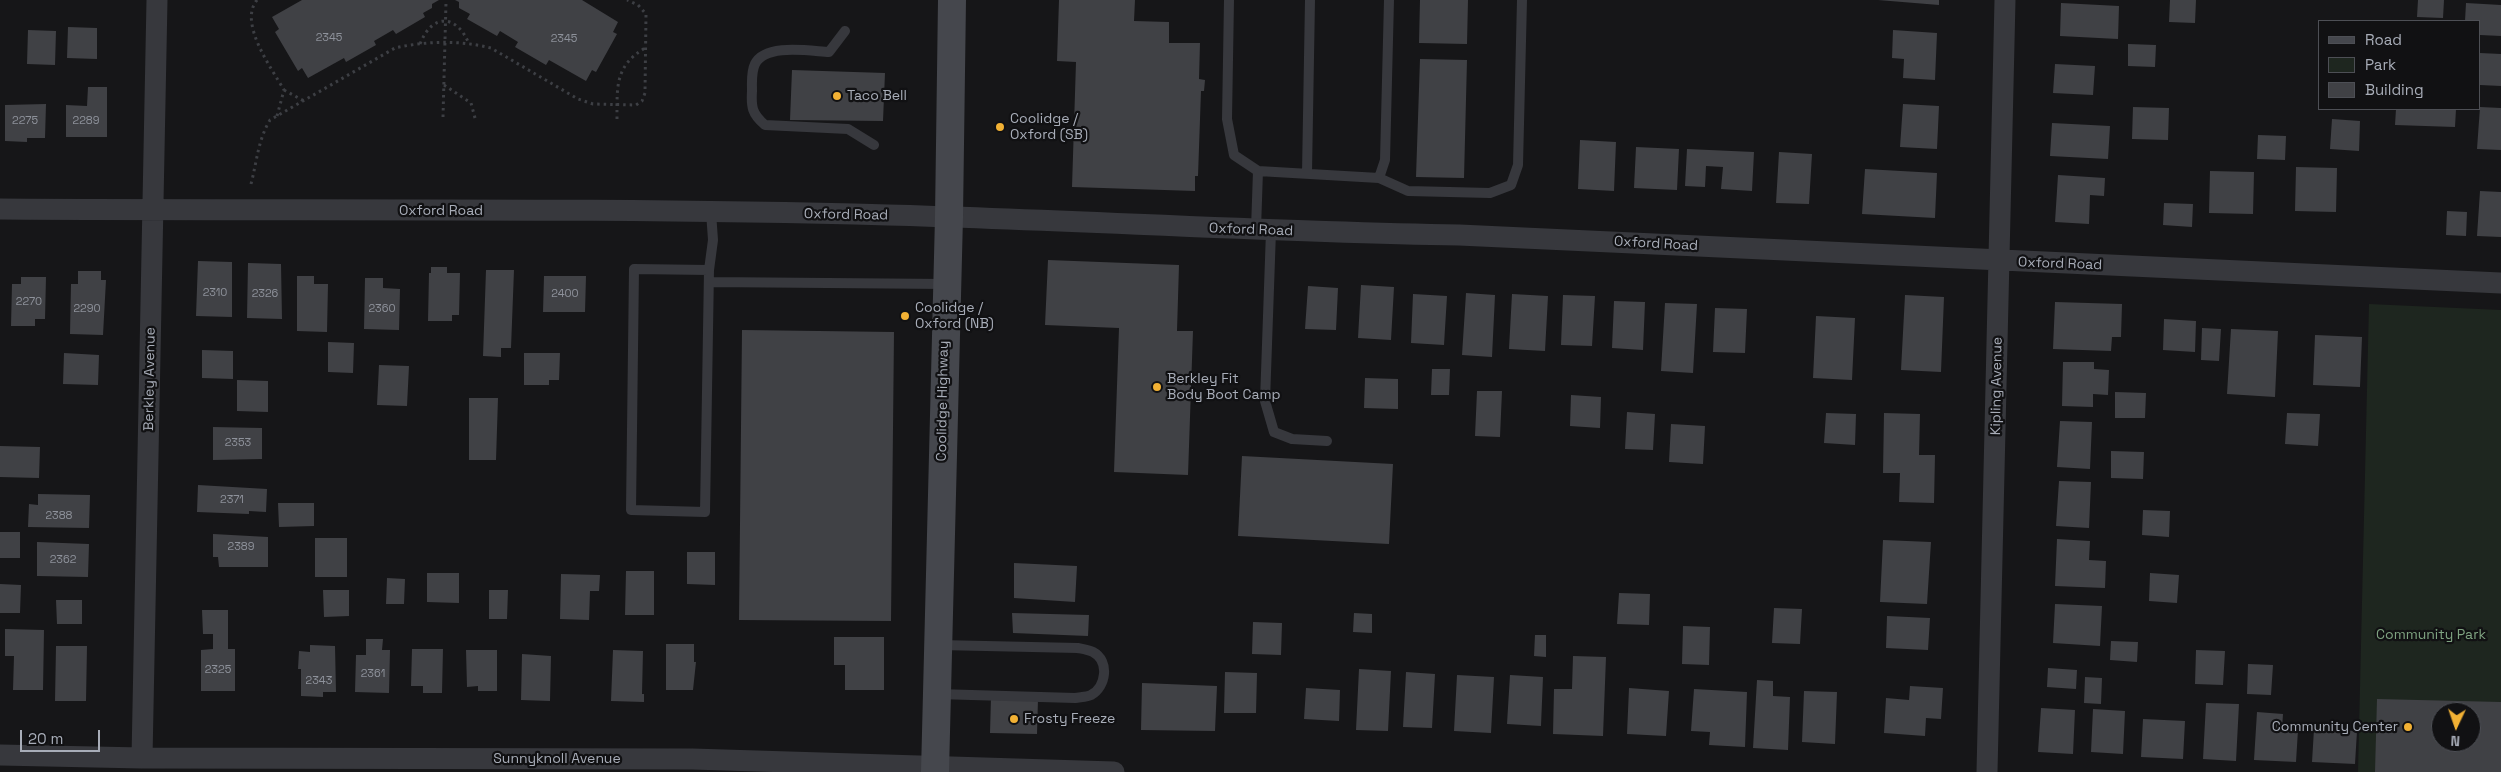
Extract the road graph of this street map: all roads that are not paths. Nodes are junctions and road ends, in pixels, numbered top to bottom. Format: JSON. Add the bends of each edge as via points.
{"nodes":[{"id":1,"x":157,"y":0,"type":"edge"},
{"id":2,"x":952,"y":0,"type":"edge"},
{"id":3,"x":1229,"y":0,"type":"edge"},
{"id":4,"x":1310,"y":0,"type":"edge"},
{"id":5,"x":1390,"y":0,"type":"edge"},
{"id":6,"x":1522,"y":0,"type":"edge"},
{"id":7,"x":2005,"y":0,"type":"edge"},
{"id":8,"x":845,"y":30,"type":"dead end"},
{"id":9,"x":874,"y":144,"type":"dead end"},
{"id":10,"x":1258,"y":171,"type":"junction"},
{"id":11,"x":1307,"y":173,"type":"junction"},
{"id":12,"x":1379,"y":178,"type":"junction"},
{"id":13,"x":0,"y":209,"type":"edge"},
{"id":14,"x":154,"y":210,"type":"junction"},
{"id":15,"x":711,"y":212,"type":"junction"},
{"id":16,"x":949,"y":217,"type":"junction"},
{"id":17,"x":1263,"y":230,"type":"junction"},
{"id":18,"x":1999,"y":261,"type":"junction"},
{"id":19,"x":709,"y":270,"type":"junction"},
{"id":20,"x":709,"y":282,"type":"junction"},
{"id":21,"x":2501,"y":283,"type":"edge"},
{"id":22,"x":946,"y":284,"type":"junction"},
{"id":23,"x":1328,"y":441,"type":"dead end"},
{"id":24,"x":938,"y":645,"type":"junction"},
{"id":25,"x":937,"y":694,"type":"junction"},
{"id":26,"x":0,"y":755,"type":"edge"},
{"id":27,"x":142,"y":758,"type":"junction"},
{"id":28,"x":692,"y":766,"type":"edge"},
{"id":29,"x":935,"y":769,"type":"edge"},
{"id":30,"x":1114,"y":772,"type":"edge"},
{"id":31,"x":1987,"y":772,"type":"edge"}],
"edges":[{"from":1,"to":14,"type":"street","name":"Berkley Avenue"},
{"from":2,"to":16,"type":"main road","name":"Coolidge Highway"},
{"from":3,"to":10,"type":"lane","via":[[1227,120],[1234,155]]},
{"from":4,"to":11,"type":"lane"},
{"from":5,"to":12,"type":"lane","via":[[1385,160]]},
{"from":6,"to":12,"type":"lane","via":[[1518,165],[1511,185],[1490,193],[1408,191]]},
{"from":7,"to":18,"type":"street","name":"Kipling Avenue"},
{"from":8,"to":9,"type":"lane","via":[[829,52],[775,50],[756,61],[752,107],[756,118],[765,125],[848,128]]},
{"from":10,"to":11,"type":"lane"},
{"from":10,"to":17,"type":"lane"},
{"from":11,"to":12,"type":"lane"},
{"from":13,"to":14,"type":"street","name":"Oxford Road"},
{"from":14,"to":15,"type":"street","name":"Oxford Road"},
{"from":14,"to":27,"type":"street","name":"Berkley Avenue"},
{"from":15,"to":16,"type":"street","name":"Oxford Road"},
{"from":15,"to":19,"type":"lane","via":[[713,240]]},
{"from":16,"to":17,"type":"street","name":"Oxford Road"},
{"from":16,"to":22,"type":"main road","name":"Coolidge Highway"},
{"from":17,"to":18,"type":"street","name":"Oxford Road","via":[[1469,235]]},
{"from":17,"to":23,"type":"lane","via":[[1265,401],[1268,417],[1274,432],[1292,439]]},
{"from":18,"to":21,"type":"street","name":"Oxford Road"},
{"from":18,"to":31,"type":"street","name":"Kipling Avenue"},
{"from":19,"to":20,"type":"lane"},
{"from":19,"to":20,"type":"lane","via":[[634,269],[631,510],[705,512]]},
{"from":20,"to":22,"type":"lane"},
{"from":22,"to":24,"type":"main road","name":"Coolidge Highway"},
{"from":24,"to":25,"type":"main road","name":"Coolidge Highway"},
{"from":24,"to":25,"type":"lane","via":[[1078,648],[1094,652],[1102,661],[1105,674],[1101,685],[1091,695],[1075,698]]},
{"from":25,"to":29,"type":"main road","name":"Coolidge Highway"},
{"from":26,"to":27,"type":"street","name":"Sunnyknoll Avenue"},
{"from":27,"to":28,"type":"street","name":"Sunnyknoll Avenue"},
{"from":28,"to":29,"type":"street","name":"Sunnyknoll Avenue"},
{"from":29,"to":30,"type":"street","name":"Sunnyknoll Avenue"}]}
